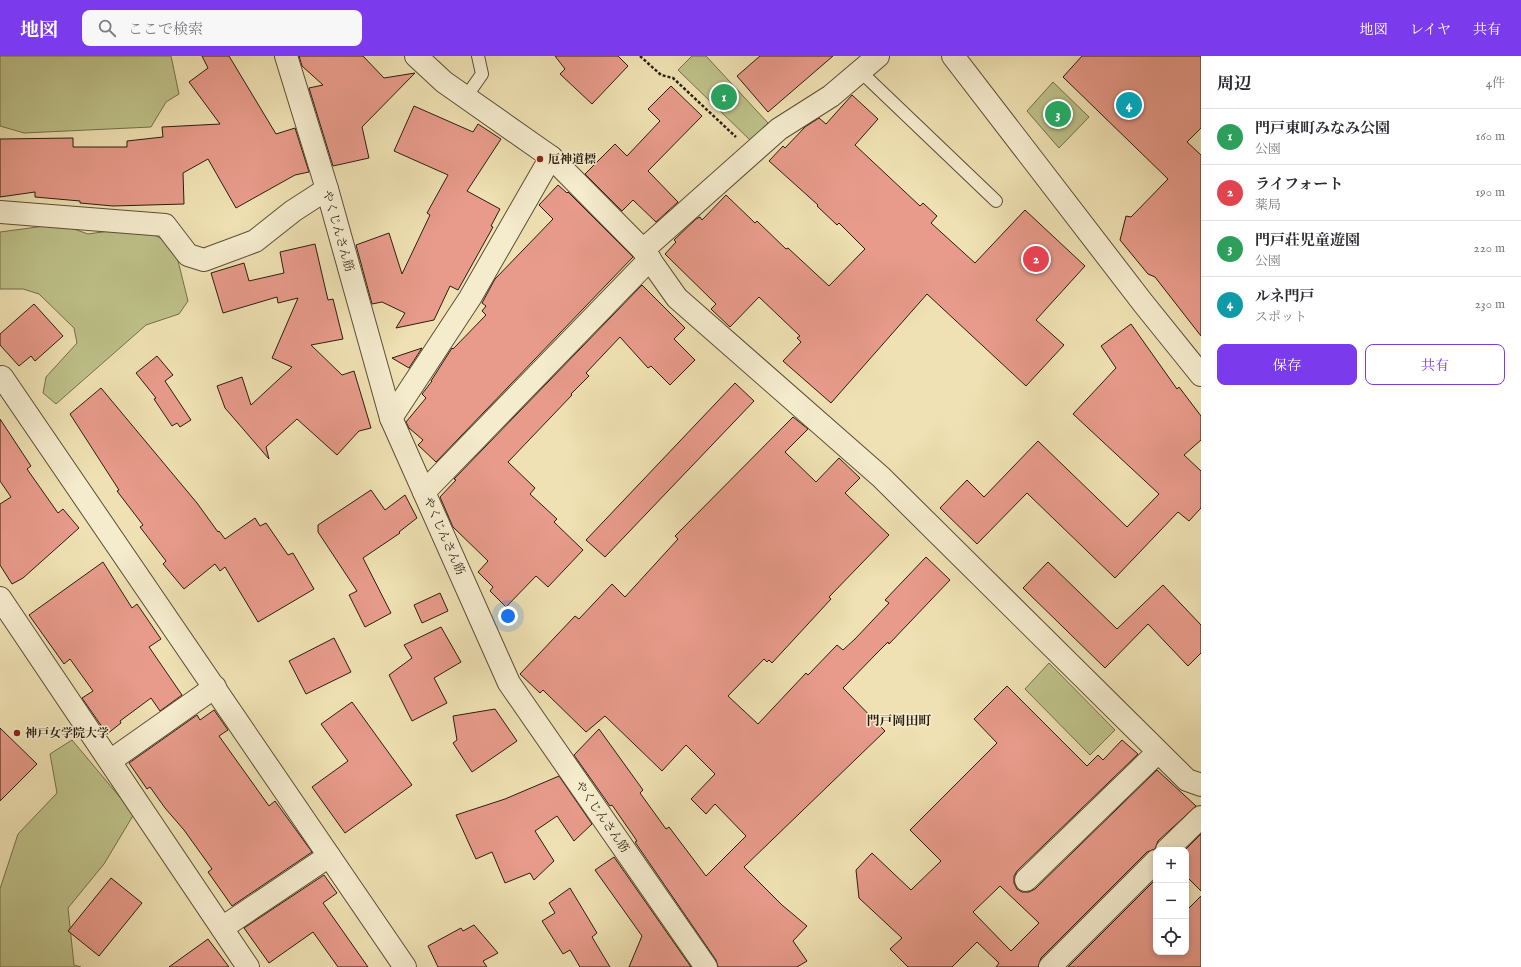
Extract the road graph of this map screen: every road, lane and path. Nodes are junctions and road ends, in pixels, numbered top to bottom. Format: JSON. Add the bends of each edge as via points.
{"nodes":[{"id":1,"x":286,"y":56,"type":"edge"},
{"id":2,"x":416,"y":56,"type":"edge"},
{"id":3,"x":478,"y":56,"type":"edge"},
{"id":4,"x":640,"y":56,"type":"edge"},
{"id":5,"x":878,"y":56,"type":"edge"},
{"id":6,"x":953,"y":56,"type":"edge"},
{"id":7,"x":861,"y":72,"type":"junction"},
{"id":8,"x":466,"y":98,"type":"junction"},
{"id":9,"x":753,"y":152,"type":"junction"},
{"id":10,"x":551,"y":157,"type":"junction"},
{"id":11,"x":327,"y":190,"type":"junction"},
{"id":12,"x":996,"y":201,"type":"dead end"},
{"id":13,"x":0,"y":212,"type":"edge"},
{"id":14,"x":646,"y":255,"type":"junction"},
{"id":15,"x":1201,"y":375,"type":"edge"},
{"id":16,"x":1,"y":376,"type":"edge"},
{"id":17,"x":391,"y":418,"type":"junction"},
{"id":18,"x":424,"y":492,"type":"junction"},
{"id":19,"x":0,"y":598,"type":"edge"},
{"id":20,"x":215,"y":687,"type":"junction"},
{"id":21,"x":1158,"y":752,"type":"junction"},
{"id":22,"x":110,"y":761,"type":"junction"},
{"id":23,"x":1201,"y":785,"type":"edge"},
{"id":24,"x":1201,"y":817,"type":"edge"},
{"id":25,"x":1170,"y":847,"type":"edge"},
{"id":26,"x":329,"y":856,"type":"junction"},
{"id":27,"x":1153,"y":864,"type":"edge"},
{"id":28,"x":1026,"y":880,"type":"dead end"},
{"id":29,"x":222,"y":928,"type":"junction"},
{"id":30,"x":248,"y":967,"type":"edge"},
{"id":31,"x":405,"y":967,"type":"edge"},
{"id":32,"x":706,"y":967,"type":"edge"},
{"id":33,"x":1050,"y":967,"type":"edge"}],
"edges":[{"from":1,"to":11,"type":"street","name":"やくじんさん筋"},
{"from":2,"to":8,"type":"street"},
{"from":3,"to":8,"type":"lane","via":[[482,74]]},
{"from":4,"to":9,"type":"path","via":[[661,75],[672,78]]},
{"from":5,"to":7,"type":"street"},
{"from":6,"to":15,"type":"street"},
{"from":7,"to":9,"type":"street","via":[[831,96],[779,130]]},
{"from":7,"to":12,"type":"lane"},
{"from":8,"to":10,"type":"street"},
{"from":9,"to":14,"type":"street"},
{"from":10,"to":14,"type":"street"},
{"from":10,"to":17,"type":"street","via":[[470,298]]},
{"from":11,"to":13,"type":"street","via":[[293,211],[254,241],[204,260],[188,254],[165,225]]},
{"from":11,"to":17,"type":"street","name":"やくじんさん筋"},
{"from":14,"to":18,"type":"street"},
{"from":14,"to":21,"type":"street","via":[[677,298],[881,477]]},
{"from":16,"to":20,"type":"street"},
{"from":17,"to":18,"type":"street","name":"やくじんさん筋"},
{"from":18,"to":32,"type":"street","name":"やくじんさん筋","via":[[509,683]]},
{"from":19,"to":22,"type":"street"},
{"from":20,"to":22,"type":"street"},
{"from":20,"to":26,"type":"street"},
{"from":21,"to":23,"type":"street","via":[[1187,780]]},
{"from":21,"to":28,"type":"street"},
{"from":22,"to":29,"type":"street"},
{"from":24,"to":25,"type":"street"},
{"from":26,"to":29,"type":"street"},
{"from":26,"to":31,"type":"street"},
{"from":27,"to":33,"type":"street"},
{"from":29,"to":30,"type":"street"}]}
